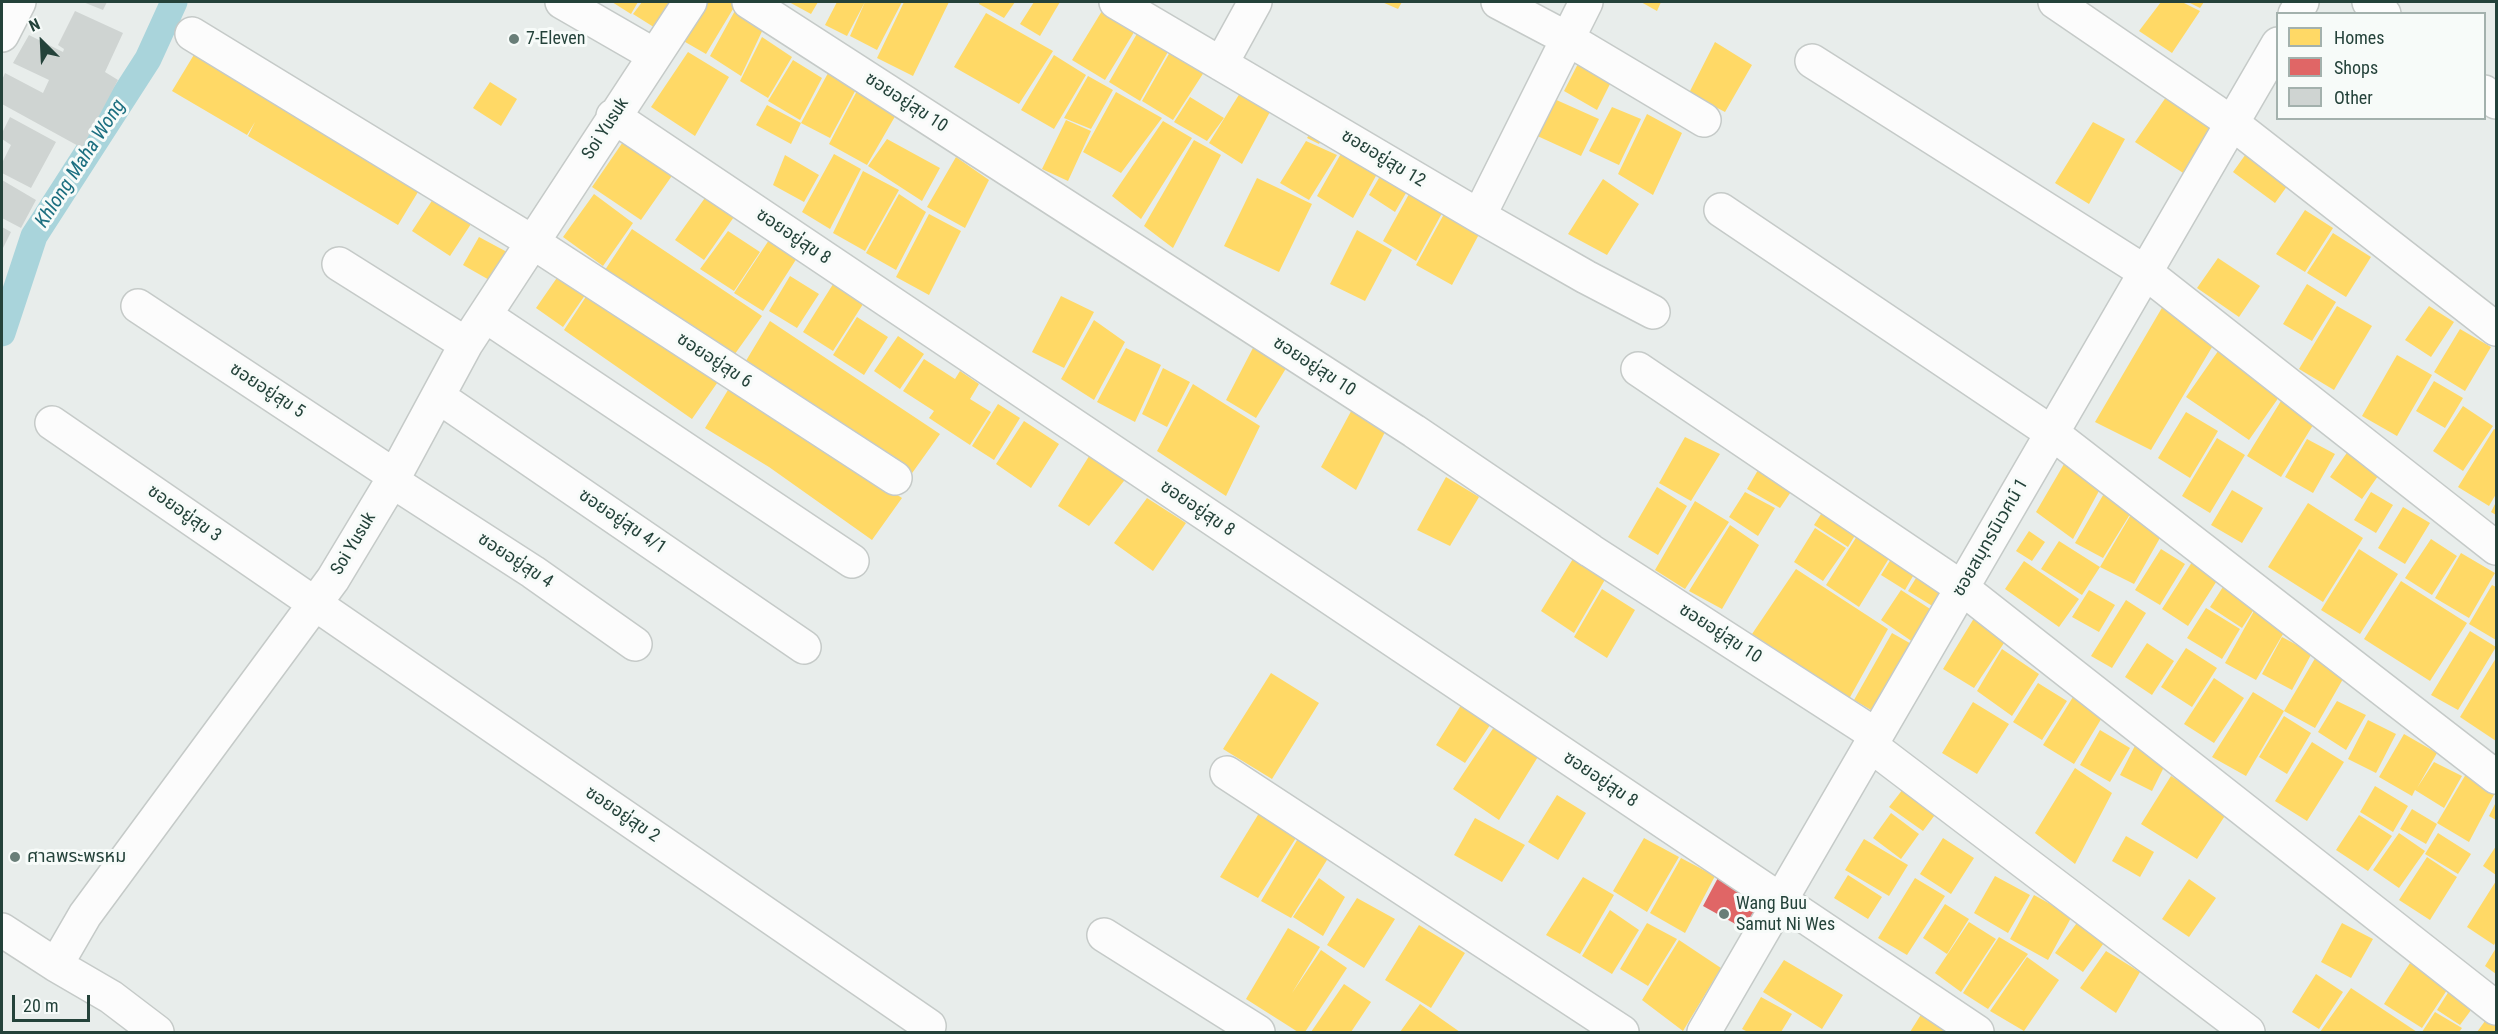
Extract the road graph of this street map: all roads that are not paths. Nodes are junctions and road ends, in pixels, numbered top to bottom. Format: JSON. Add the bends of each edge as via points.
{"nodes":[{"id":1,"x":19,"y":2,"type":"edge"},
{"id":2,"x":562,"y":2,"type":"edge"},
{"id":3,"x":690,"y":2,"type":"edge"},
{"id":4,"x":749,"y":2,"type":"edge"},
{"id":5,"x":1116,"y":2,"type":"edge"},
{"id":6,"x":1255,"y":2,"type":"edge"},
{"id":7,"x":1498,"y":2,"type":"edge"},
{"id":8,"x":1586,"y":2,"type":"edge"},
{"id":9,"x":2055,"y":2,"type":"edge"},
{"id":10,"x":2369,"y":2,"type":"edge"},
{"id":11,"x":2382,"y":12,"type":"edge"},
{"id":12,"x":192,"y":34,"type":"dead end"},
{"id":13,"x":2,"y":35,"type":"edge"},
{"id":14,"x":1568,"y":39,"type":"junction"},
{"id":15,"x":2276,"y":46,"type":"edge"},
{"id":16,"x":654,"y":55,"type":"junction"},
{"id":17,"x":1812,"y":61,"type":"dead end"},
{"id":18,"x":1221,"y":64,"type":"junction"},
{"id":19,"x":613,"y":116,"type":"junction"},
{"id":20,"x":1704,"y":120,"type":"dead end"},
{"id":21,"x":2232,"y":123,"type":"junction"},
{"id":22,"x":1721,"y":210,"type":"dead end"},
{"id":23,"x":1479,"y":216,"type":"junction"},
{"id":24,"x":534,"y":243,"type":"junction"},
{"id":25,"x":339,"y":264,"type":"dead end"},
{"id":26,"x":2145,"y":272,"type":"junction"},
{"id":27,"x":138,"y":306,"type":"dead end"},
{"id":28,"x":1653,"y":312,"type":"dead end"},
{"id":29,"x":486,"y":316,"type":"junction"},
{"id":30,"x":2496,"y":329,"type":"edge"},
{"id":31,"x":466,"y":344,"type":"junction"},
{"id":32,"x":1638,"y":369,"type":"dead end"},
{"id":33,"x":439,"y":397,"type":"junction"},
{"id":34,"x":52,"y":423,"type":"dead end"},
{"id":35,"x":2052,"y":433,"type":"junction"},
{"id":36,"x":895,"y":478,"type":"dead end"},
{"id":37,"x":393,"y":479,"type":"junction"},
{"id":38,"x":2496,"y":548,"type":"edge"},
{"id":39,"x":852,"y":561,"type":"dead end"},
{"id":40,"x":1962,"y":588,"type":"junction"},
{"id":41,"x":315,"y":605,"type":"junction"},
{"id":42,"x":635,"y":644,"type":"dead end"},
{"id":43,"x":804,"y":647,"type":"dead end"},
{"id":44,"x":1873,"y":740,"type":"junction"},
{"id":45,"x":1227,"y":773,"type":"dead end"},
{"id":46,"x":2496,"y":777,"type":"edge"},
{"id":47,"x":1780,"y":902,"type":"junction"},
{"id":48,"x":2,"y":930,"type":"edge"},
{"id":49,"x":1104,"y":935,"type":"dead end"},
{"id":50,"x":56,"y":965,"type":"junction"},
{"id":51,"x":2496,"y":1008,"type":"edge"},
{"id":52,"x":929,"y":1026,"type":"dead end"},
{"id":53,"x":157,"y":1032,"type":"edge"},
{"id":54,"x":1258,"y":1032,"type":"edge"},
{"id":55,"x":1622,"y":1032,"type":"edge"},
{"id":56,"x":1704,"y":1032,"type":"edge"},
{"id":57,"x":1977,"y":1032,"type":"edge"},
{"id":58,"x":2248,"y":1032,"type":"edge"}],
"edges":[{"from":1,"to":13,"type":"street"},
{"from":2,"to":16,"type":"street"},
{"from":3,"to":16,"type":"street","name":"Soi Yusuk"},
{"from":4,"to":44,"type":"street","name":"ซอยอยู่สุข 10","via":[[1384,412]]},
{"from":5,"to":18,"type":"street","name":"ซอยอยู่สุข 12"},
{"from":6,"to":18,"type":"street"},
{"from":7,"to":14,"type":"street"},
{"from":8,"to":14,"type":"street"},
{"from":9,"to":21,"type":"street"},
{"from":10,"to":11,"type":"street"},
{"from":12,"to":24,"type":"street","name":"ซอยอยู่สุข 6"},
{"from":14,"to":20,"type":"street"},
{"from":14,"to":23,"type":"street"},
{"from":15,"to":21,"type":"street","name":"ซอยสมุทรนิเวศน์ 1"},
{"from":16,"to":19,"type":"street","name":"Soi Yusuk"},
{"from":17,"to":26,"type":"street"},
{"from":18,"to":23,"type":"street","name":"ซอยอยู่สุข 12"},
{"from":19,"to":24,"type":"street","name":"Soi Yusuk"},
{"from":19,"to":47,"type":"street","name":"ซอยอยู่สุข 8"},
{"from":21,"to":26,"type":"street","name":"ซอยสมุทรนิเวศน์ 1"},
{"from":21,"to":30,"type":"street"},
{"from":22,"to":35,"type":"street"},
{"from":23,"to":28,"type":"street","name":"ซอยอยู่สุข 12"},
{"from":24,"to":29,"type":"street","name":"Soi Yusuk"},
{"from":24,"to":36,"type":"street","name":"ซอยอยู่สุข 6"},
{"from":25,"to":31,"type":"street"},
{"from":26,"to":35,"type":"street","name":"ซอยสมุทรนิเวศน์ 1"},
{"from":26,"to":38,"type":"street"},
{"from":27,"to":37,"type":"street","name":"ซอยอยู่สุข 5"},
{"from":29,"to":31,"type":"street","name":"Soi Yusuk"},
{"from":29,"to":39,"type":"street"},
{"from":31,"to":33,"type":"street","name":"Soi Yusuk"},
{"from":32,"to":40,"type":"street"},
{"from":33,"to":37,"type":"street","name":"Soi Yusuk"},
{"from":33,"to":43,"type":"street","name":"ซอยอยู่สุข 4/1"},
{"from":34,"to":41,"type":"street","name":"ซอยอยู่สุข 3"},
{"from":35,"to":40,"type":"street","name":"ซอยสมุทรนิเวศน์ 1"},
{"from":35,"to":46,"type":"street"},
{"from":37,"to":41,"type":"street","name":"Soi Yusuk"},
{"from":37,"to":42,"type":"street","name":"ซอยอยู่สุข 4"},
{"from":40,"to":44,"type":"street","name":"ซอยสมุทรนิเวศน์ 1"},
{"from":40,"to":51,"type":"street"},
{"from":41,"to":50,"type":"street","name":"Soi Yusuk","via":[[85,915]]},
{"from":41,"to":52,"type":"street","name":"ซอยอยู่สุข 2"},
{"from":44,"to":47,"type":"street","name":"ซอยสมุทรนิเวศน์ 1"},
{"from":44,"to":58,"type":"street","name":"ซอยอยู่สุข 10"},
{"from":45,"to":55,"type":"street"},
{"from":47,"to":56,"type":"street","name":"ซอยสมุทรนิเวศน์ 1"},
{"from":47,"to":57,"type":"street","name":"ซอยอยู่สุข 8"},
{"from":48,"to":50,"type":"street"},
{"from":49,"to":54,"type":"street"},
{"from":50,"to":53,"type":"street"}]}
